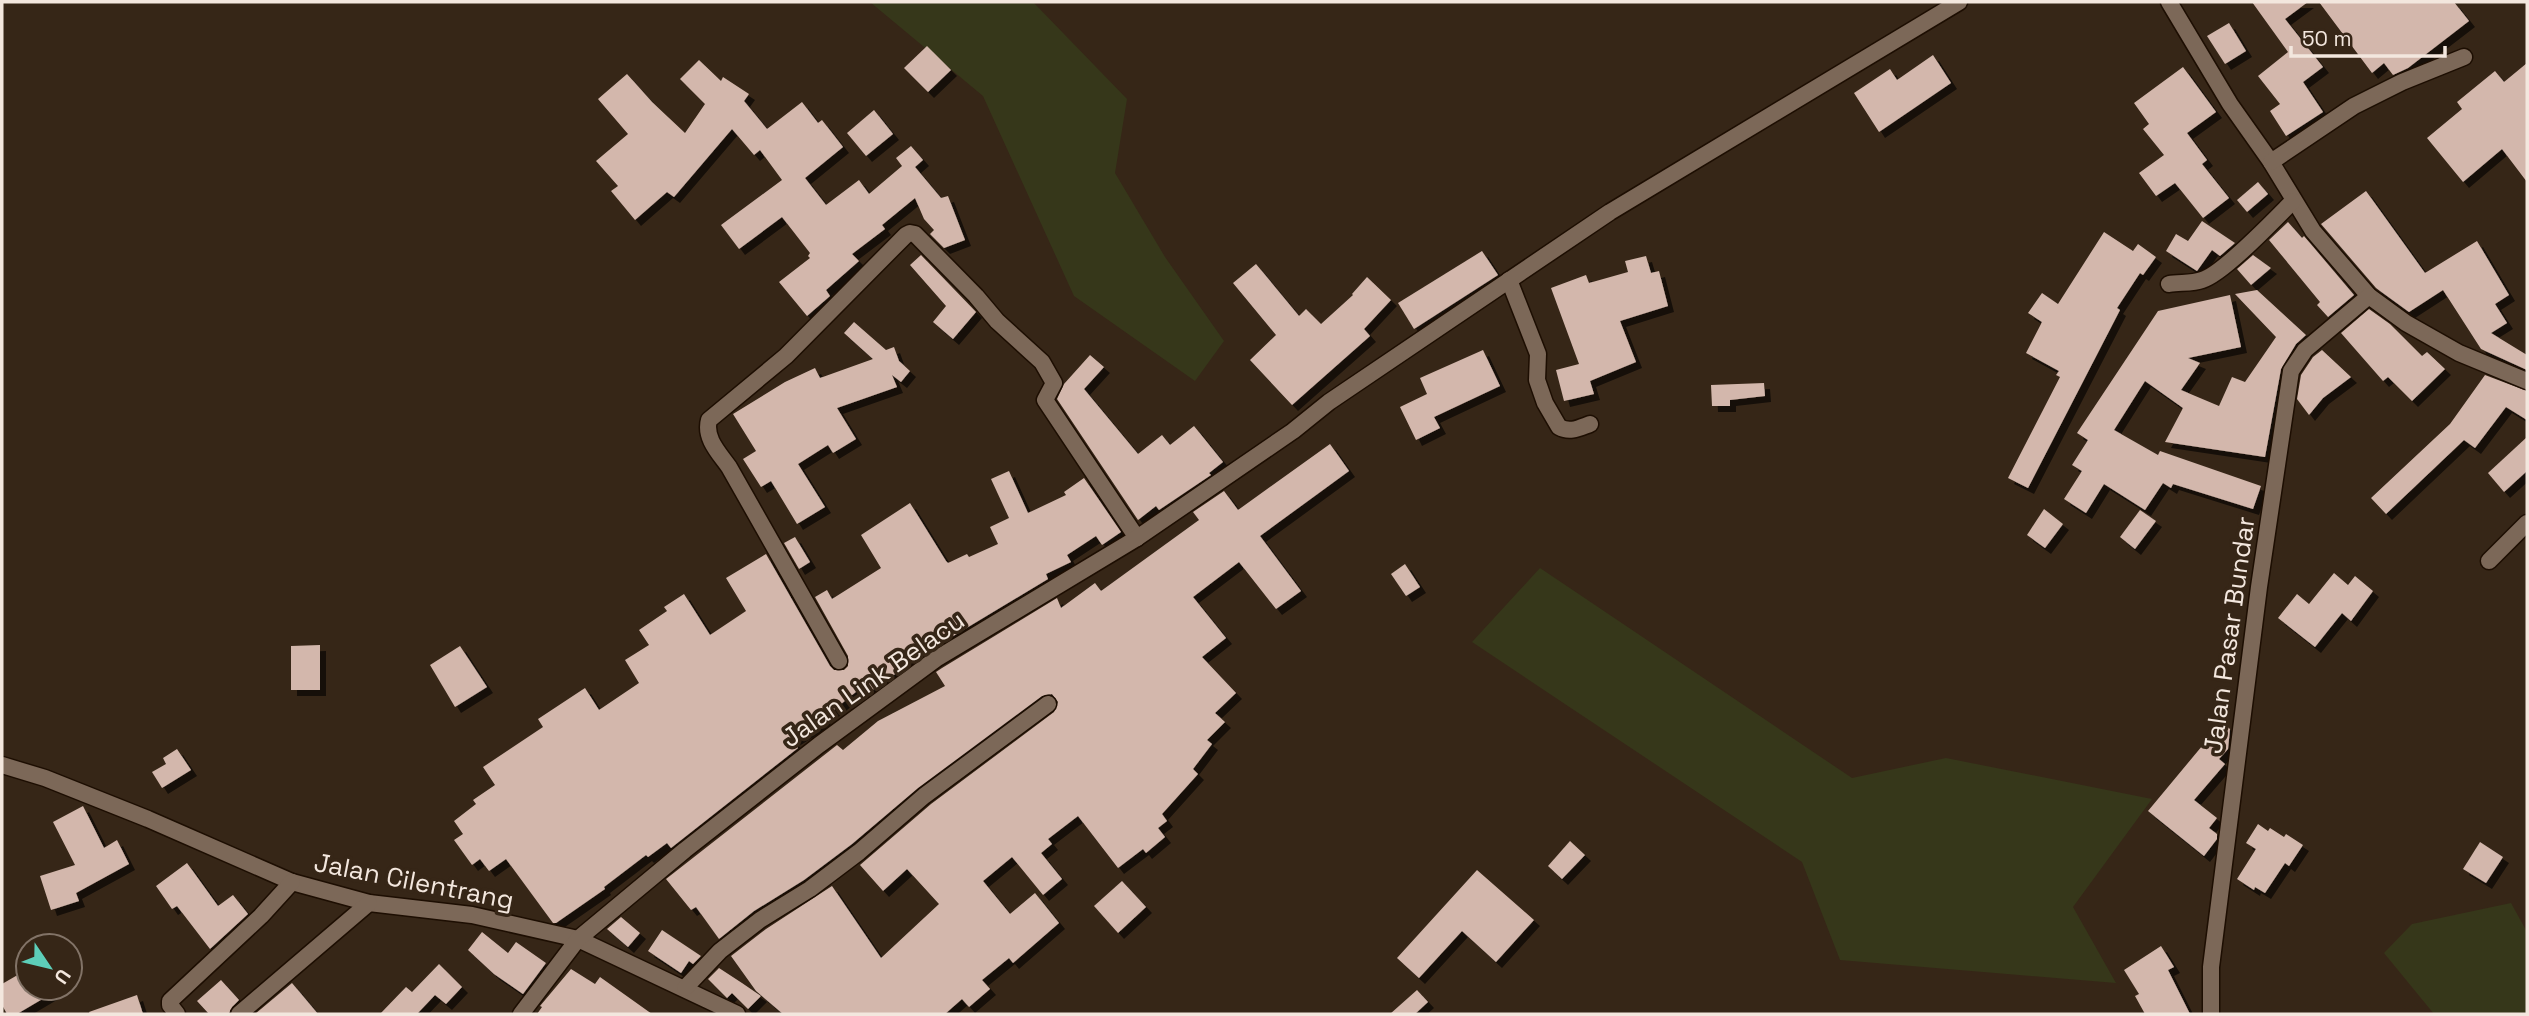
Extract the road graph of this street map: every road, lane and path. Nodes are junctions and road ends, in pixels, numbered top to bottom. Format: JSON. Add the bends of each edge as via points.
{"nodes":[{"id":1,"x":1959,"y":2,"type":"edge"},
{"id":2,"x":2169,"y":2,"type":"edge"},
{"id":3,"x":2465,"y":57,"type":"dead end"},
{"id":4,"x":2271,"y":162,"type":"junction"},
{"id":5,"x":2293,"y":201,"type":"junction"},
{"id":6,"x":1509,"y":280,"type":"junction"},
{"id":7,"x":2169,"y":284,"type":"dead end"},
{"id":8,"x":2369,"y":296,"type":"junction"},
{"id":9,"x":2527,"y":381,"type":"edge"},
{"id":10,"x":1590,"y":424,"type":"dead end"},
{"id":11,"x":2527,"y":523,"type":"edge"},
{"id":12,"x":1136,"y":538,"type":"junction"},
{"id":13,"x":2489,"y":561,"type":"dead end"},
{"id":14,"x":839,"y":661,"type":"dead end"},
{"id":15,"x":1048,"y":704,"type":"dead end"},
{"id":16,"x":2,"y":765,"type":"edge"},
{"id":17,"x":292,"y":882,"type":"junction"},
{"id":18,"x":369,"y":903,"type":"junction"},
{"id":19,"x":578,"y":939,"type":"junction"},
{"id":20,"x":685,"y":988,"type":"junction"},
{"id":21,"x":177,"y":1014,"type":"edge"},
{"id":22,"x":239,"y":1014,"type":"edge"},
{"id":23,"x":521,"y":1014,"type":"edge"},
{"id":24,"x":737,"y":1014,"type":"edge"},
{"id":25,"x":2211,"y":1014,"type":"edge"}],
"edges":[{"from":1,"to":6,"type":"street","name":"Jalan Link Belacu","via":[[1611,212]]},
{"from":2,"to":4,"type":"street"},
{"from":3,"to":4,"type":"street","via":[[2354,106]]},
{"from":4,"to":5,"type":"street"},
{"from":5,"to":7,"type":"street","via":[[2210,276]]},
{"from":5,"to":8,"type":"street"},
{"from":6,"to":10,"type":"street","via":[[1538,354],[1537,380],[1545,403],[1563,429]]},
{"from":6,"to":12,"type":"street","name":"Jalan Link Belacu"},
{"from":8,"to":9,"type":"street","via":[[2459,353]]},
{"from":8,"to":25,"type":"street","name":"Jalan Pasar Bundar","via":[[2305,350],[2291,371],[2211,967]]},
{"from":11,"to":13,"type":"street"},
{"from":12,"to":14,"type":"street","via":[[1045,400],[1054,383],[1042,362],[915,234],[906,235],[786,356],[707,425],[709,438]]},
{"from":12,"to":19,"type":"street","name":"Jalan Link Belacu","via":[[936,659],[716,825]]},
{"from":15,"to":20,"type":"street","via":[[924,796],[859,852],[720,951]]},
{"from":16,"to":17,"type":"street","name":"Jalan Cilentrang","via":[[148,819]]},
{"from":17,"to":18,"type":"street","name":"Jalan Cilentrang"},
{"from":17,"to":21,"type":"street","via":[[170,1001]]},
{"from":18,"to":19,"type":"street","name":"Jalan Cilentrang","via":[[472,915]]},
{"from":18,"to":22,"type":"street"},
{"from":19,"to":20,"type":"street","name":"Jalan Cilentrang"},
{"from":19,"to":23,"type":"street","name":"Jalan Link Belacu"},
{"from":20,"to":24,"type":"street","name":"Jalan Cilentrang"}]}
